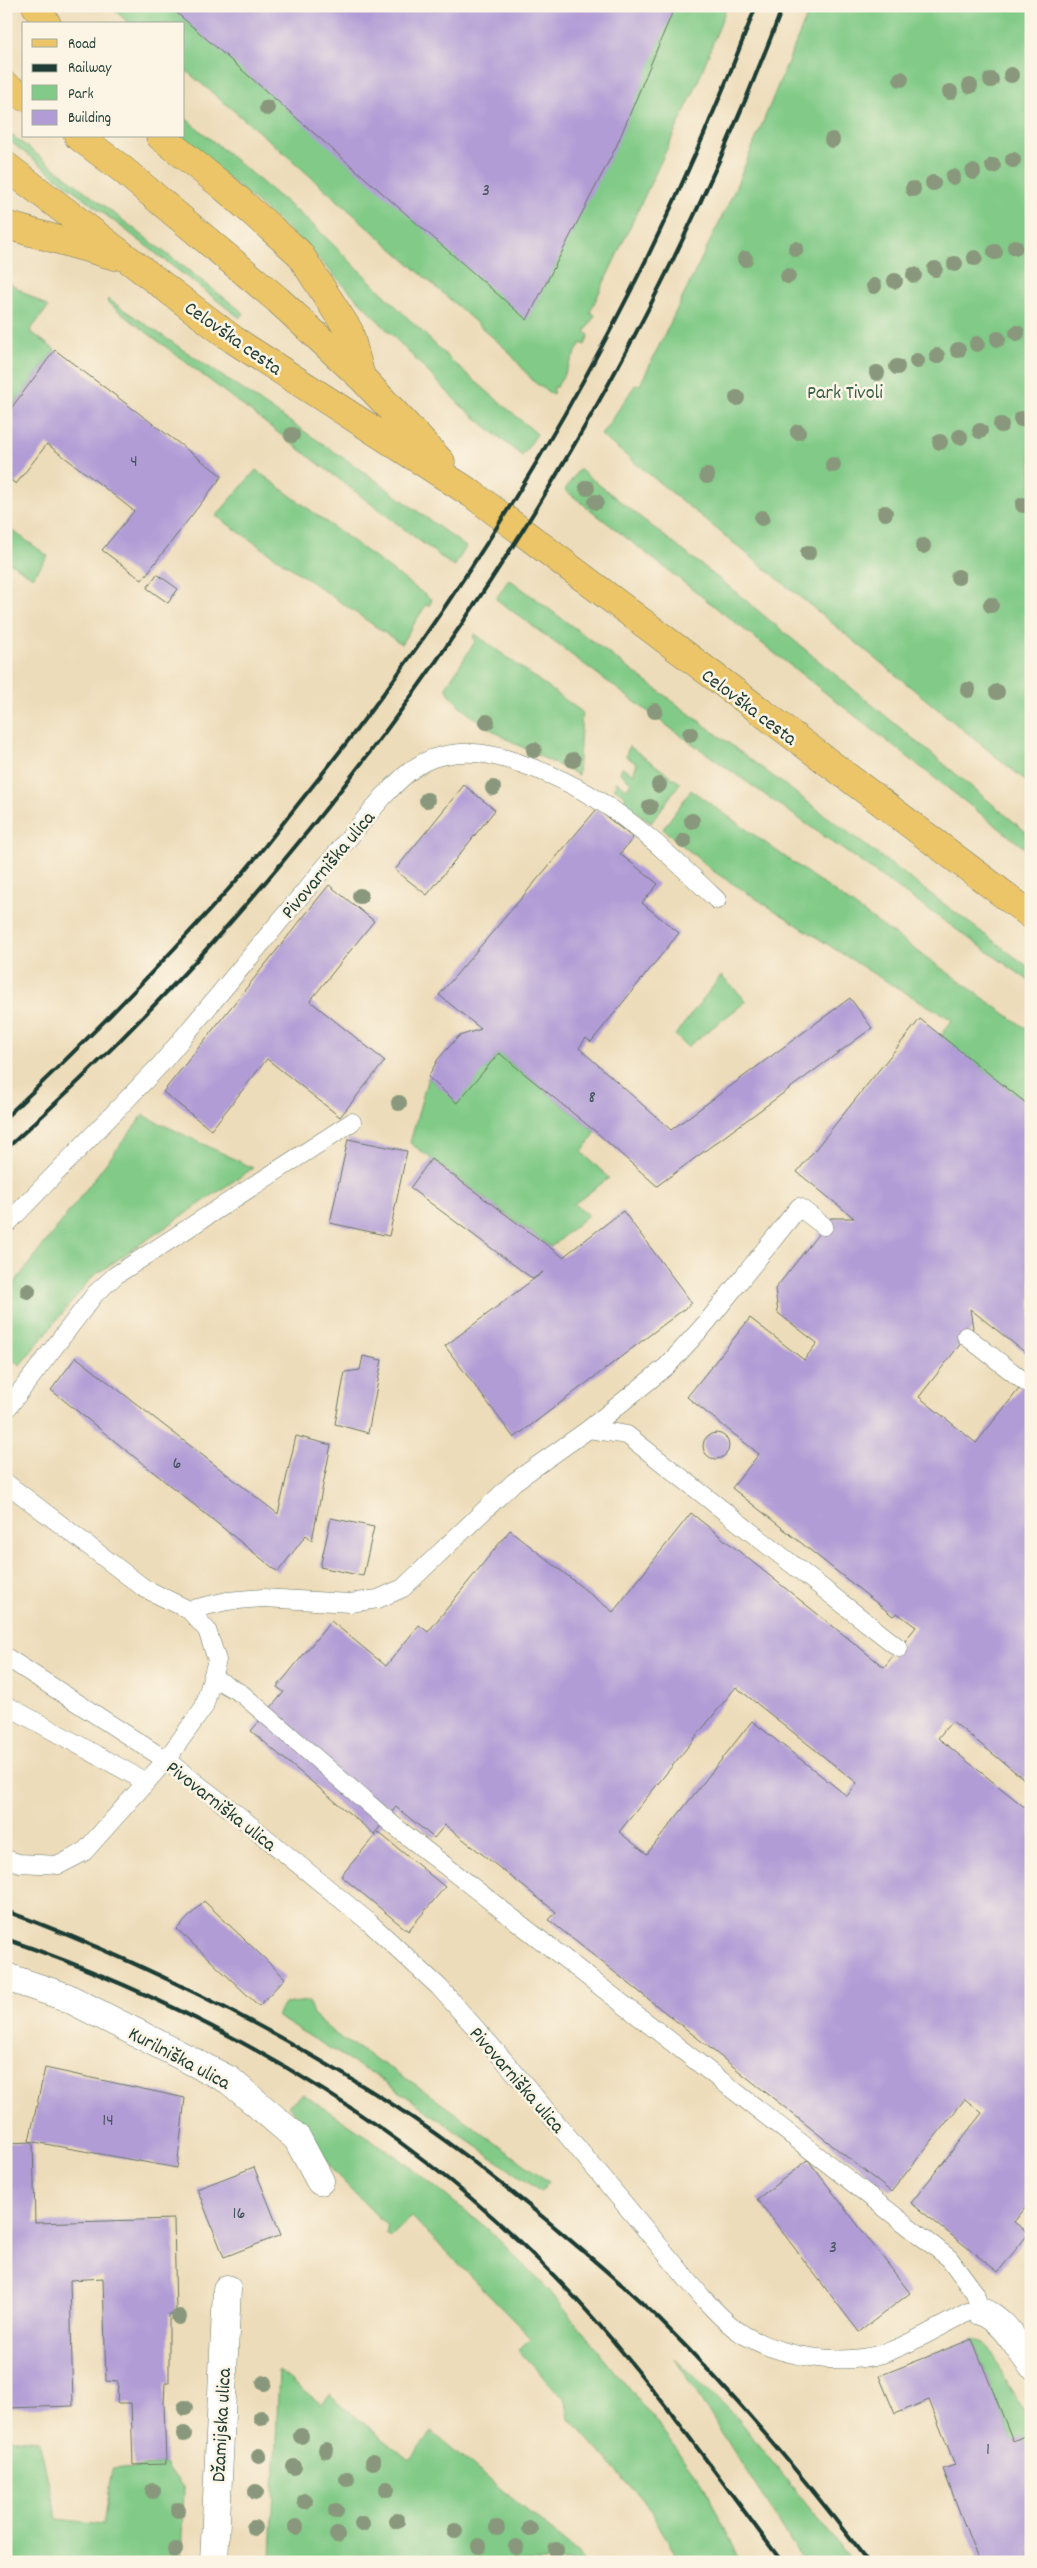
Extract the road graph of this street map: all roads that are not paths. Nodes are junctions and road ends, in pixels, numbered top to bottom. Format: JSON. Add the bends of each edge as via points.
{"nodes":[{"id":1,"x":36,"y":6,"type":"edge"},
{"id":2,"x":46,"y":22,"type":"edge"},
{"id":3,"x":6,"y":86,"type":"edge"},
{"id":4,"x":22,"y":96,"type":"edge"},
{"id":5,"x":81,"y":138,"type":"edge"},
{"id":6,"x":162,"y":138,"type":"edge"},
{"id":7,"x":6,"y":166,"type":"edge"},
{"id":8,"x":6,"y":225,"type":"edge"},
{"id":9,"x":127,"y":259,"type":"junction"},
{"id":10,"x":361,"y":377,"type":"junction"},
{"id":11,"x":472,"y":494,"type":"junction"},
{"id":12,"x":717,"y":900,"type":"dead end"},
{"id":13,"x":1031,"y":915,"type":"edge"},
{"id":14,"x":352,"y":1122,"type":"dead end"},
{"id":15,"x":6,"y":1225,"type":"edge"},
{"id":16,"x":824,"y":1226,"type":"dead end"},
{"id":17,"x":966,"y":1336,"type":"dead end"},
{"id":18,"x":1025,"y":1382,"type":"dead end"},
{"id":19,"x":6,"y":1410,"type":"edge"},
{"id":20,"x":590,"y":1429,"type":"junction"},
{"id":21,"x":6,"y":1483,"type":"edge"},
{"id":22,"x":189,"y":1610,"type":"junction"},
{"id":23,"x":898,"y":1648,"type":"dead end"},
{"id":24,"x":6,"y":1657,"type":"edge"},
{"id":25,"x":214,"y":1678,"type":"junction"},
{"id":26,"x":6,"y":1705,"type":"edge"},
{"id":27,"x":166,"y":1760,"type":"junction"},
{"id":28,"x":146,"y":1782,"type":"junction"},
{"id":29,"x":6,"y":1859,"type":"edge"},
{"id":30,"x":6,"y":1978,"type":"edge"},
{"id":31,"x":320,"y":2181,"type":"dead end"},
{"id":32,"x":227,"y":2289,"type":"dead end"},
{"id":33,"x":980,"y":2311,"type":"junction"},
{"id":34,"x":1030,"y":2362,"type":"edge"},
{"id":35,"x":214,"y":2562,"type":"edge"}],
"edges":[{"from":1,"to":2,"type":"main road"},
{"from":3,"to":4,"type":"main road"},
{"from":5,"to":10,"type":"main road","name":"Celovška cesta","via":[[278,300]]},
{"from":6,"to":10,"type":"main road","via":[[299,253],[349,331]]},
{"from":7,"to":9,"type":"main road","name":"Celovška cesta"},
{"from":8,"to":9,"type":"main road"},
{"from":9,"to":11,"type":"main road","name":"Celovška cesta","via":[[234,340]]},
{"from":10,"to":11,"type":"main road","name":"Celovška cesta"},
{"from":11,"to":13,"type":"main road","name":"Celovška cesta"},
{"from":12,"to":15,"type":"lane","name":"Pivovarniška ulica","via":[[650,836],[583,790],[541,770],[492,754],[467,752],[439,756],[406,773],[383,797],[161,1064]]},
{"from":14,"to":19,"type":"lane","via":[[116,1275],[94,1294]]},
{"from":16,"to":20,"type":"lane","via":[[799,1207],[707,1322],[666,1366]]},
{"from":17,"to":18,"type":"lane"},
{"from":20,"to":22,"type":"lane","via":[[514,1482],[403,1588],[378,1599],[350,1603],[263,1598],[227,1601]]},
{"from":20,"to":23,"type":"lane","via":[[627,1435]]},
{"from":21,"to":22,"type":"lane","via":[[144,1588]]},
{"from":22,"to":25,"type":"lane","via":[[206,1630],[212,1644],[217,1660]]},
{"from":24,"to":27,"type":"lane","name":"Pivovarniška ulica"},
{"from":25,"to":27,"type":"lane","via":[[204,1707]]},
{"from":25,"to":33,"type":"lane","via":[[242,1694],[393,1825],[949,2258],[975,2293]]},
{"from":26,"to":28,"type":"lane"},
{"from":27,"to":28,"type":"lane"},
{"from":27,"to":33,"type":"lane","name":"Pivovarniška ulica","via":[[370,1923],[439,1987],[702,2297],[744,2335],[789,2352],[841,2359],[864,2358],[884,2353],[968,2312]]},
{"from":28,"to":29,"type":"lane","via":[[84,1852],[59,1864],[19,1863]]},
{"from":30,"to":31,"type":"street","name":"Kurilniška ulica","via":[[66,1996],[229,2080],[297,2138]]},
{"from":32,"to":35,"type":"street","name":"Džamijska ulica"},
{"from":33,"to":34,"type":"street","via":[[1001,2323]]}]}
